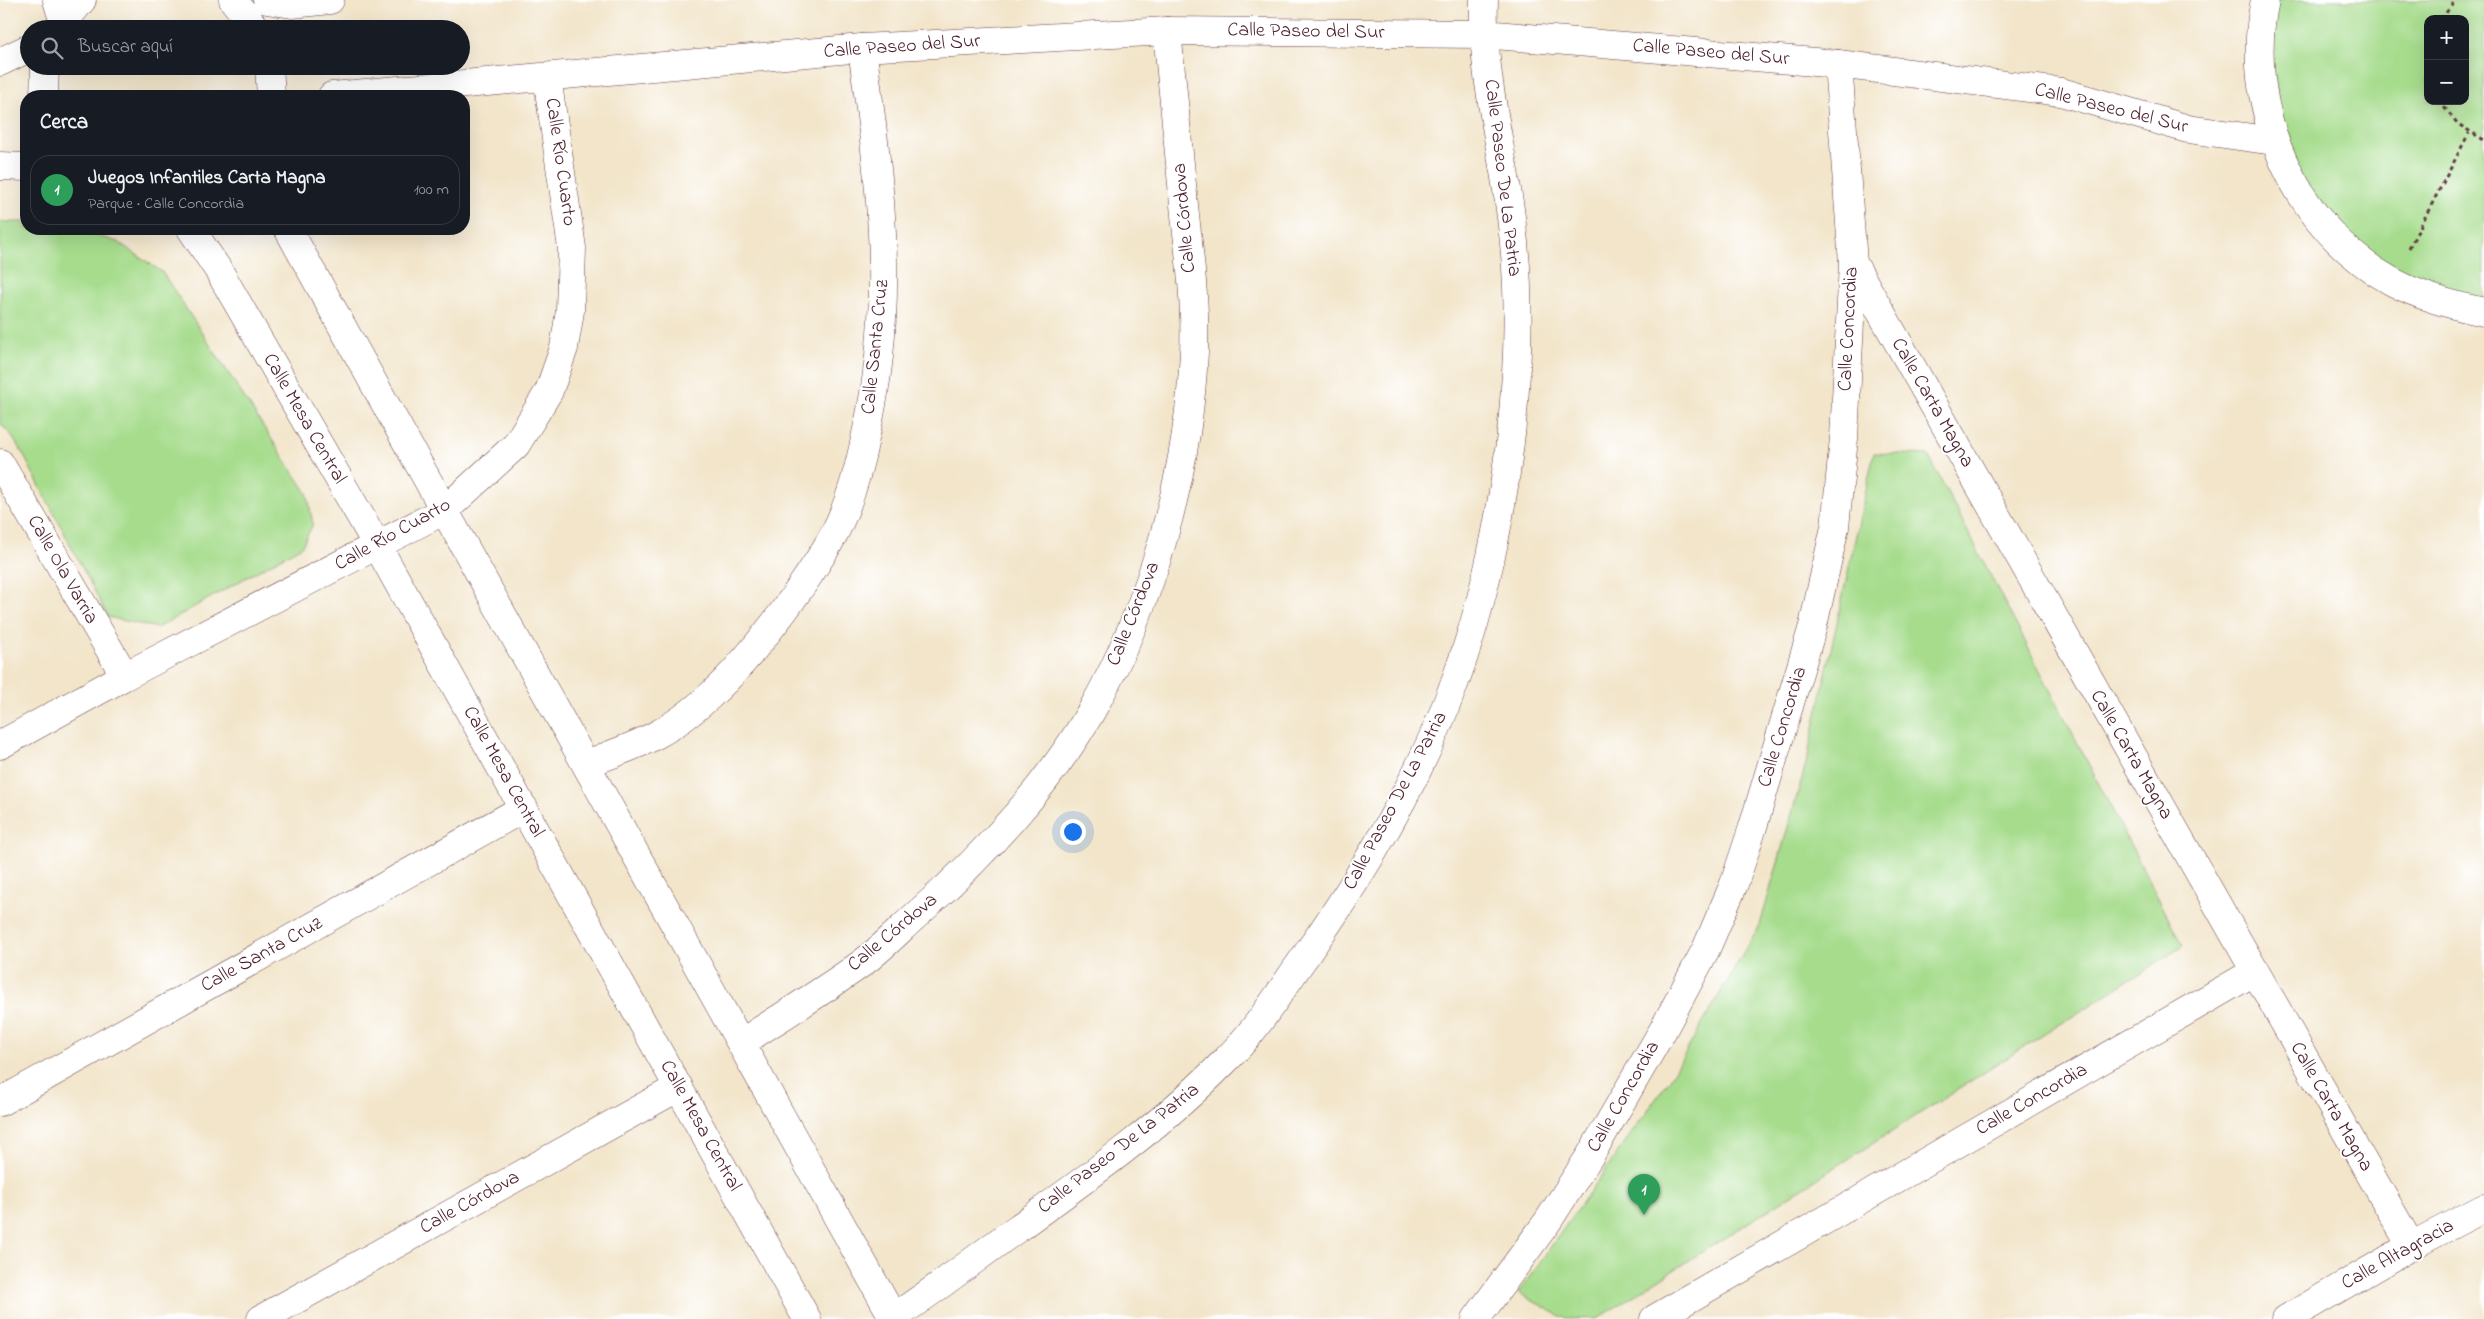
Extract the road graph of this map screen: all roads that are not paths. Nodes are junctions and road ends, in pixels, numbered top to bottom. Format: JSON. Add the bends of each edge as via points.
{"nodes":[{"id":1,"x":82,"y":0,"type":"edge"},
{"id":2,"x":233,"y":0,"type":"edge"},
{"id":3,"x":267,"y":0,"type":"edge"},
{"id":4,"x":330,"y":0,"type":"edge"},
{"id":5,"x":1484,"y":0,"type":"edge"},
{"id":6,"x":2264,"y":0,"type":"edge"},
{"id":7,"x":60,"y":16,"type":"edge"},
{"id":8,"x":249,"y":20,"type":"edge"},
{"id":9,"x":1167,"y":31,"type":"junction"},
{"id":10,"x":1483,"y":34,"type":"junction"},
{"id":11,"x":862,"y":48,"type":"junction"},
{"id":12,"x":20,"y":52,"type":"edge"},
{"id":13,"x":0,"y":62,"type":"edge"},
{"id":14,"x":1838,"y":64,"type":"junction"},
{"id":15,"x":44,"y":75,"type":"edge"},
{"id":16,"x":270,"y":75,"type":"edge"},
{"id":17,"x":547,"y":77,"type":"junction"},
{"id":18,"x":44,"y":90,"type":"edge"},
{"id":19,"x":271,"y":90,"type":"edge"},
{"id":20,"x":400,"y":90,"type":"edge"},
{"id":21,"x":2274,"y":141,"type":"junction"},
{"id":22,"x":0,"y":166,"type":"edge"},
{"id":23,"x":20,"y":167,"type":"edge"},
{"id":24,"x":195,"y":235,"type":"edge"},
{"id":25,"x":291,"y":235,"type":"edge"},
{"id":26,"x":1853,"y":264,"type":"junction"},
{"id":27,"x":2484,"y":312,"type":"edge"},
{"id":28,"x":0,"y":463,"type":"edge"},
{"id":29,"x":445,"y":510,"type":"junction"},
{"id":30,"x":377,"y":545,"type":"junction"},
{"id":31,"x":125,"y":676,"type":"junction"},
{"id":32,"x":0,"y":744,"type":"edge"},
{"id":33,"x":586,"y":764,"type":"junction"},
{"id":34,"x":524,"y":808,"type":"junction"},
{"id":35,"x":2254,"y":972,"type":"junction"},
{"id":36,"x":741,"y":1043,"type":"junction"},
{"id":37,"x":679,"y":1087,"type":"junction"},
{"id":38,"x":0,"y":1102,"type":"edge"},
{"id":39,"x":2484,"y":1208,"type":"edge"},
{"id":40,"x":2411,"y":1246,"type":"junction"},
{"id":41,"x":893,"y":1318,"type":"edge"},
{"id":42,"x":261,"y":1319,"type":"edge"},
{"id":43,"x":807,"y":1319,"type":"edge"},
{"id":44,"x":1476,"y":1319,"type":"edge"},
{"id":45,"x":1654,"y":1319,"type":"edge"},
{"id":46,"x":2286,"y":1319,"type":"edge"}],
"edges":[{"from":1,"to":7,"type":"street"},
{"from":2,"to":8,"type":"street"},
{"from":3,"to":4,"type":"street","via":[[292,4]]},
{"from":5,"to":10,"type":"street","name":"Calle Paseo De La Patria"},
{"from":6,"to":21,"type":"street","via":[[2259,60],[2263,102]]},
{"from":9,"to":10,"type":"street","name":"Calle Paseo del Sur"},
{"from":9,"to":11,"type":"street","name":"Calle Paseo del Sur"},
{"from":9,"to":36,"type":"street","name":"Calle Córdova","via":[[1190,261],[1194,352],[1177,487],[1151,578],[1133,625],[1091,712],[1014,817],[969,865],[862,963]]},
{"from":10,"to":14,"type":"street","name":"Calle Paseo del Sur"},
{"from":10,"to":41,"type":"street","name":"Calle Paseo De La Patria","via":[[1512,220],[1517,294],[1516,375],[1487,572],[1450,696],[1421,761],[1344,900],[1256,1026],[1229,1058],[1177,1108]]},
{"from":11,"to":17,"type":"street","name":"Calle Paseo del Sur"},
{"from":11,"to":33,"type":"street","name":"Calle Santa Cruz","via":[[880,190],[884,290],[877,389],[850,498],[812,573],[736,669],[700,704],[657,735]]},
{"from":12,"to":13,"type":"street"},
{"from":14,"to":21,"type":"street","name":"Calle Paseo del Sur","via":[[2061,92],[2188,129]]},
{"from":14,"to":26,"type":"street","name":"Calle Concordia"},
{"from":15,"to":18,"type":"street"},
{"from":16,"to":19,"type":"street"},
{"from":17,"to":20,"type":"street","name":"Calle Paseo del Sur"},
{"from":17,"to":29,"type":"street","name":"Calle Río Cuarto","via":[[572,248],[570,311],[564,348],[549,391],[516,445]]},
{"from":21,"to":27,"type":"street","via":[[2294,183],[2321,222],[2353,254],[2391,281],[2440,303]]},
{"from":22,"to":23,"type":"street"},
{"from":24,"to":30,"type":"street","name":"Calle Mesa Central"},
{"from":25,"to":29,"type":"street"},
{"from":26,"to":35,"type":"street","name":"Calle Carta Magna"},
{"from":26,"to":44,"type":"street","name":"Calle Concordia","via":[[1844,438],[1835,527],[1813,626],[1734,884],[1706,950],[1591,1154],[1548,1221]]},
{"from":28,"to":31,"type":"street","name":"Calle Ola Varria"},
{"from":29,"to":30,"type":"street","name":"Calle Río Cuarto"},
{"from":29,"to":33,"type":"street"},
{"from":30,"to":31,"type":"street","name":"Calle Río Cuarto"},
{"from":30,"to":34,"type":"street","name":"Calle Mesa Central"},
{"from":31,"to":32,"type":"street","name":"Calle Río Cuarto"},
{"from":33,"to":36,"type":"street"},
{"from":34,"to":37,"type":"street","name":"Calle Mesa Central"},
{"from":34,"to":38,"type":"street","name":"Calle Santa Cruz"},
{"from":35,"to":40,"type":"street","name":"Calle Carta Magna"},
{"from":35,"to":45,"type":"street","name":"Calle Concordia"},
{"from":36,"to":41,"type":"street"},
{"from":37,"to":42,"type":"street","name":"Calle Córdova"},
{"from":37,"to":43,"type":"street","name":"Calle Mesa Central"},
{"from":39,"to":40,"type":"street","name":"Calle Altagracia"},
{"from":40,"to":46,"type":"street","name":"Calle Altagracia"}]}
